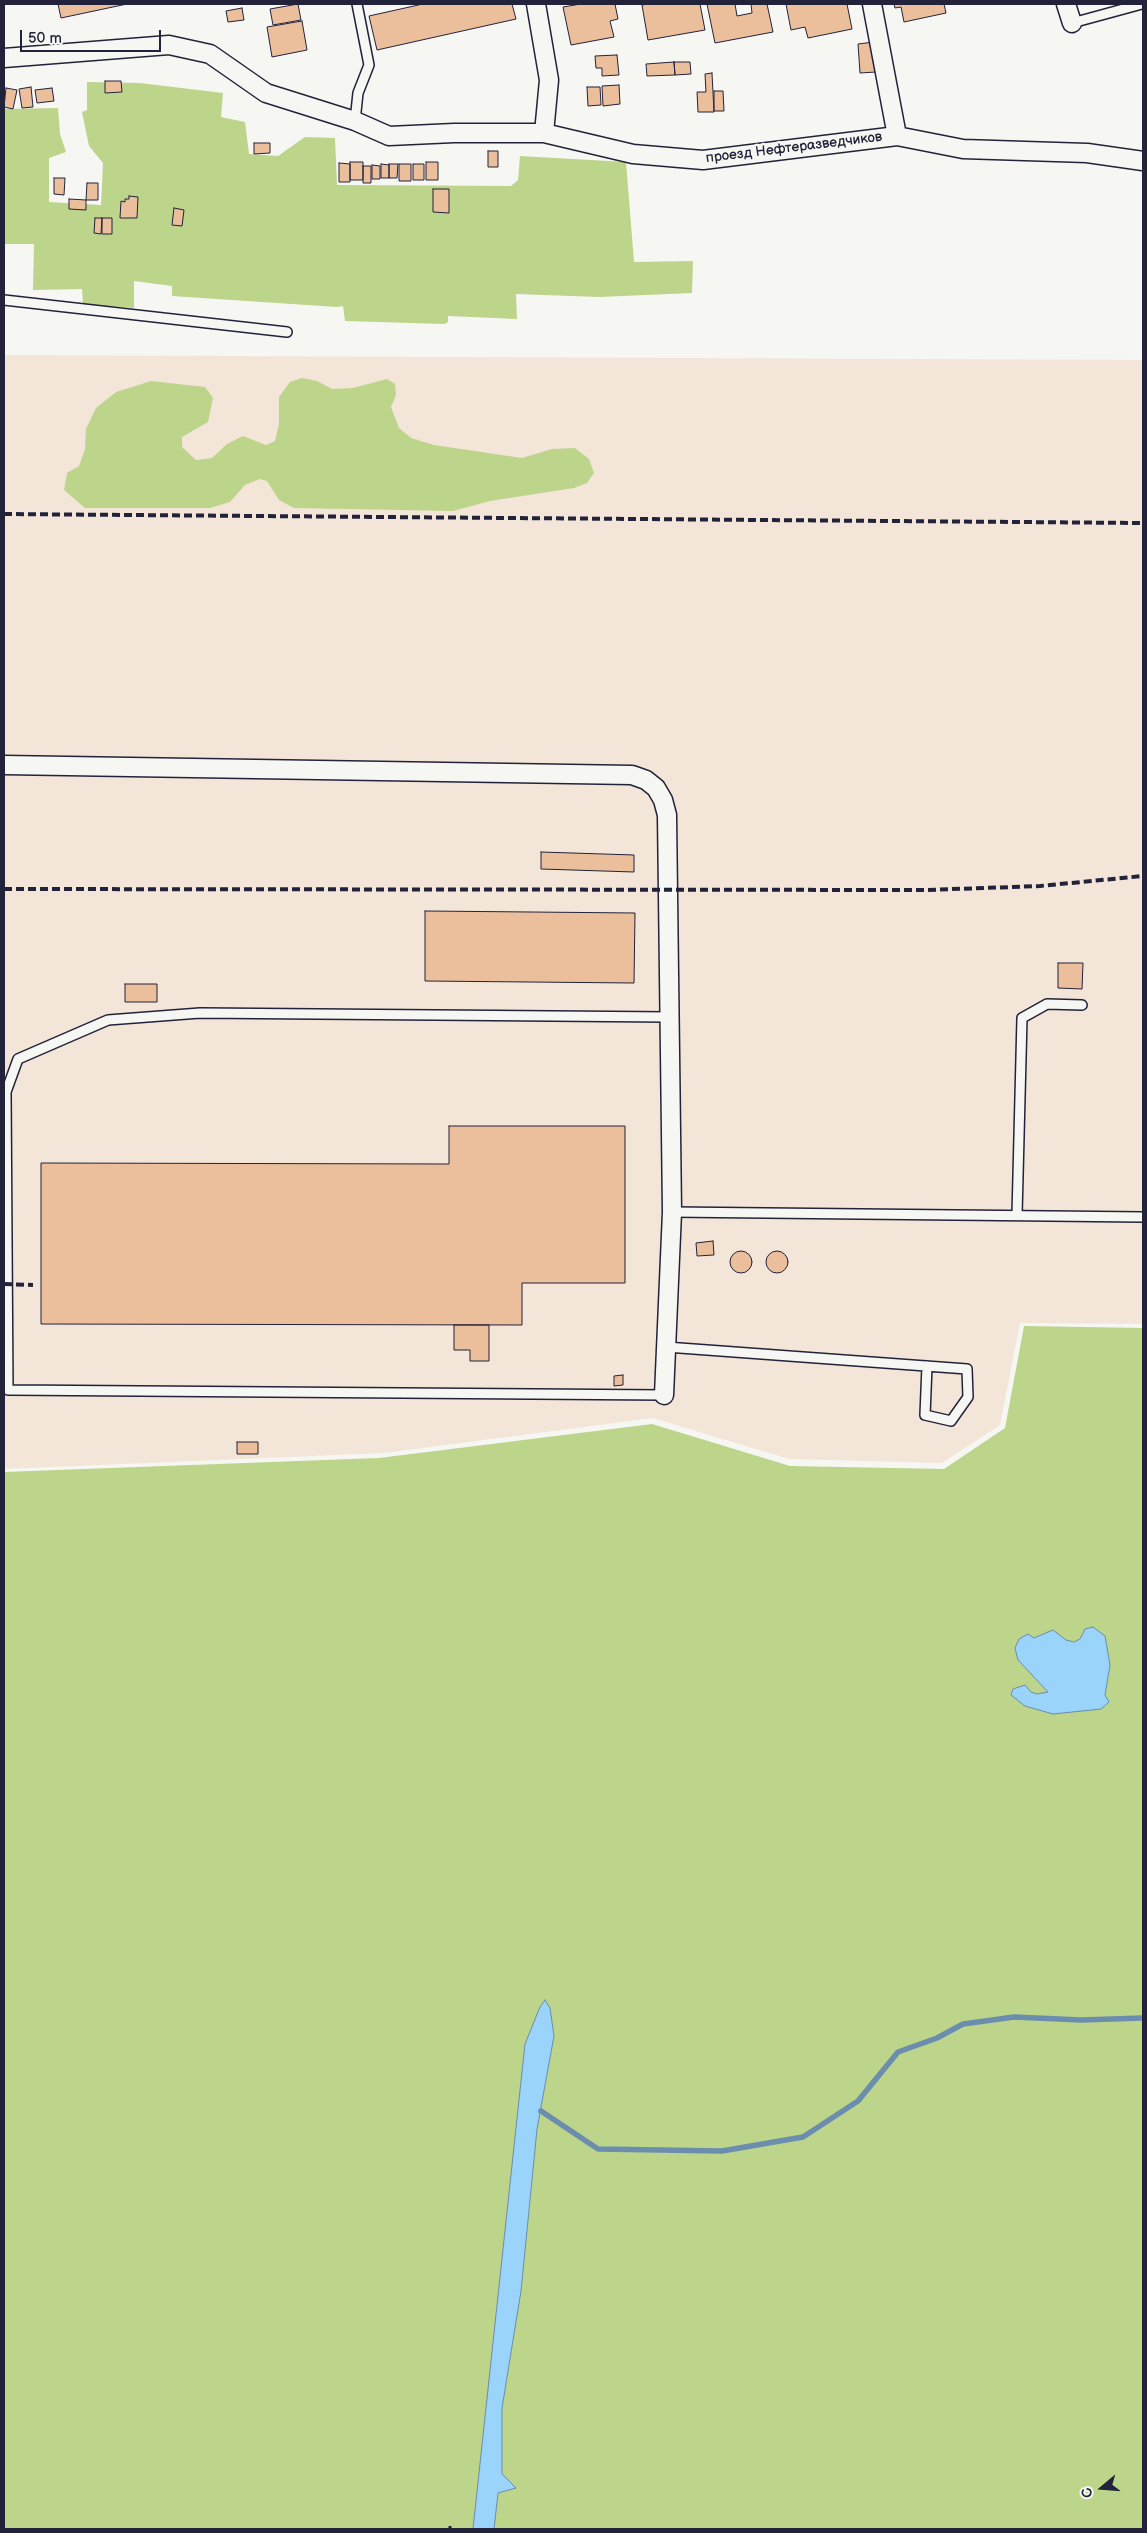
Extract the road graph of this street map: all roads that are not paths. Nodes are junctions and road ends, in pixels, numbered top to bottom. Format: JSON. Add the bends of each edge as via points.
{"nodes":[{"id":1,"x":357,"y":4,"type":"edge"},
{"id":2,"x":536,"y":4,"type":"edge"},
{"id":3,"x":872,"y":4,"type":"edge"},
{"id":4,"x":1066,"y":4,"type":"edge"},
{"id":5,"x":1142,"y":4,"type":"edge"},
{"id":6,"x":1072,"y":24,"type":"joint"},
{"id":7,"x":4,"y":58,"type":"edge"},
{"id":8,"x":355,"y":121,"type":"junction"},
{"id":9,"x":544,"y":134,"type":"junction"},
{"id":10,"x":897,"y":136,"type":"junction"},
{"id":11,"x":1143,"y":161,"type":"edge"},
{"id":12,"x":4,"y":300,"type":"edge"},
{"id":13,"x":287,"y":332,"type":"dead end"},
{"id":14,"x":4,"y":765,"type":"edge"},
{"id":15,"x":1082,"y":1005,"type":"dead end"},
{"id":16,"x":669,"y":1018,"type":"junction"},
{"id":17,"x":5,"y":1092,"type":"edge"},
{"id":18,"x":672,"y":1212,"type":"junction"},
{"id":19,"x":1017,"y":1215,"type":"junction"},
{"id":20,"x":1143,"y":1217,"type":"edge"},
{"id":21,"x":666,"y":1347,"type":"junction"},
{"id":22,"x":927,"y":1366,"type":"junction"},
{"id":23,"x":664,"y":1395,"type":"joint"}],
"edges":[{"from":1,"to":8,"type":"lane","via":[[369,65],[358,93]]},
{"from":2,"to":9,"type":"street","via":[[549,80]]},
{"from":3,"to":10,"type":"street","name":"проезд Нефтеразведчиков"},
{"from":4,"to":6,"type":"street"},
{"from":5,"to":6,"type":"lane"},
{"from":7,"to":8,"type":"street","name":"проезд Нефтеразведчиков","via":[[169,45],[210,54],[266,93]]},
{"from":8,"to":9,"type":"street","name":"проезд Нефтеразведчиков","via":[[389,136]]},
{"from":9,"to":10,"type":"street","name":"проезд Нефтеразведчиков","via":[[633,154],[703,160]]},
{"from":10,"to":11,"type":"street","name":"проезд Нефтеразведчиков","via":[[963,149],[1087,153]]},
{"from":12,"to":13,"type":"lane"},
{"from":14,"to":16,"type":"street","via":[[632,775],[646,780],[664,800],[667,815]]},
{"from":15,"to":19,"type":"lane","via":[[1047,1004],[1022,1018]]},
{"from":16,"to":17,"type":"lane","via":[[200,1013],[108,1020],[18,1059]]},
{"from":16,"to":18,"type":"street"},
{"from":17,"to":23,"type":"lane","via":[[8,1390]]},
{"from":18,"to":19,"type":"lane"},
{"from":18,"to":21,"type":"street"},
{"from":19,"to":20,"type":"lane"},
{"from":21,"to":22,"type":"lane"},
{"from":21,"to":23,"type":"street"},
{"from":22,"to":22,"type":"lane","via":[[967,1369],[968,1398],[950,1421],[925,1414]]}]}
